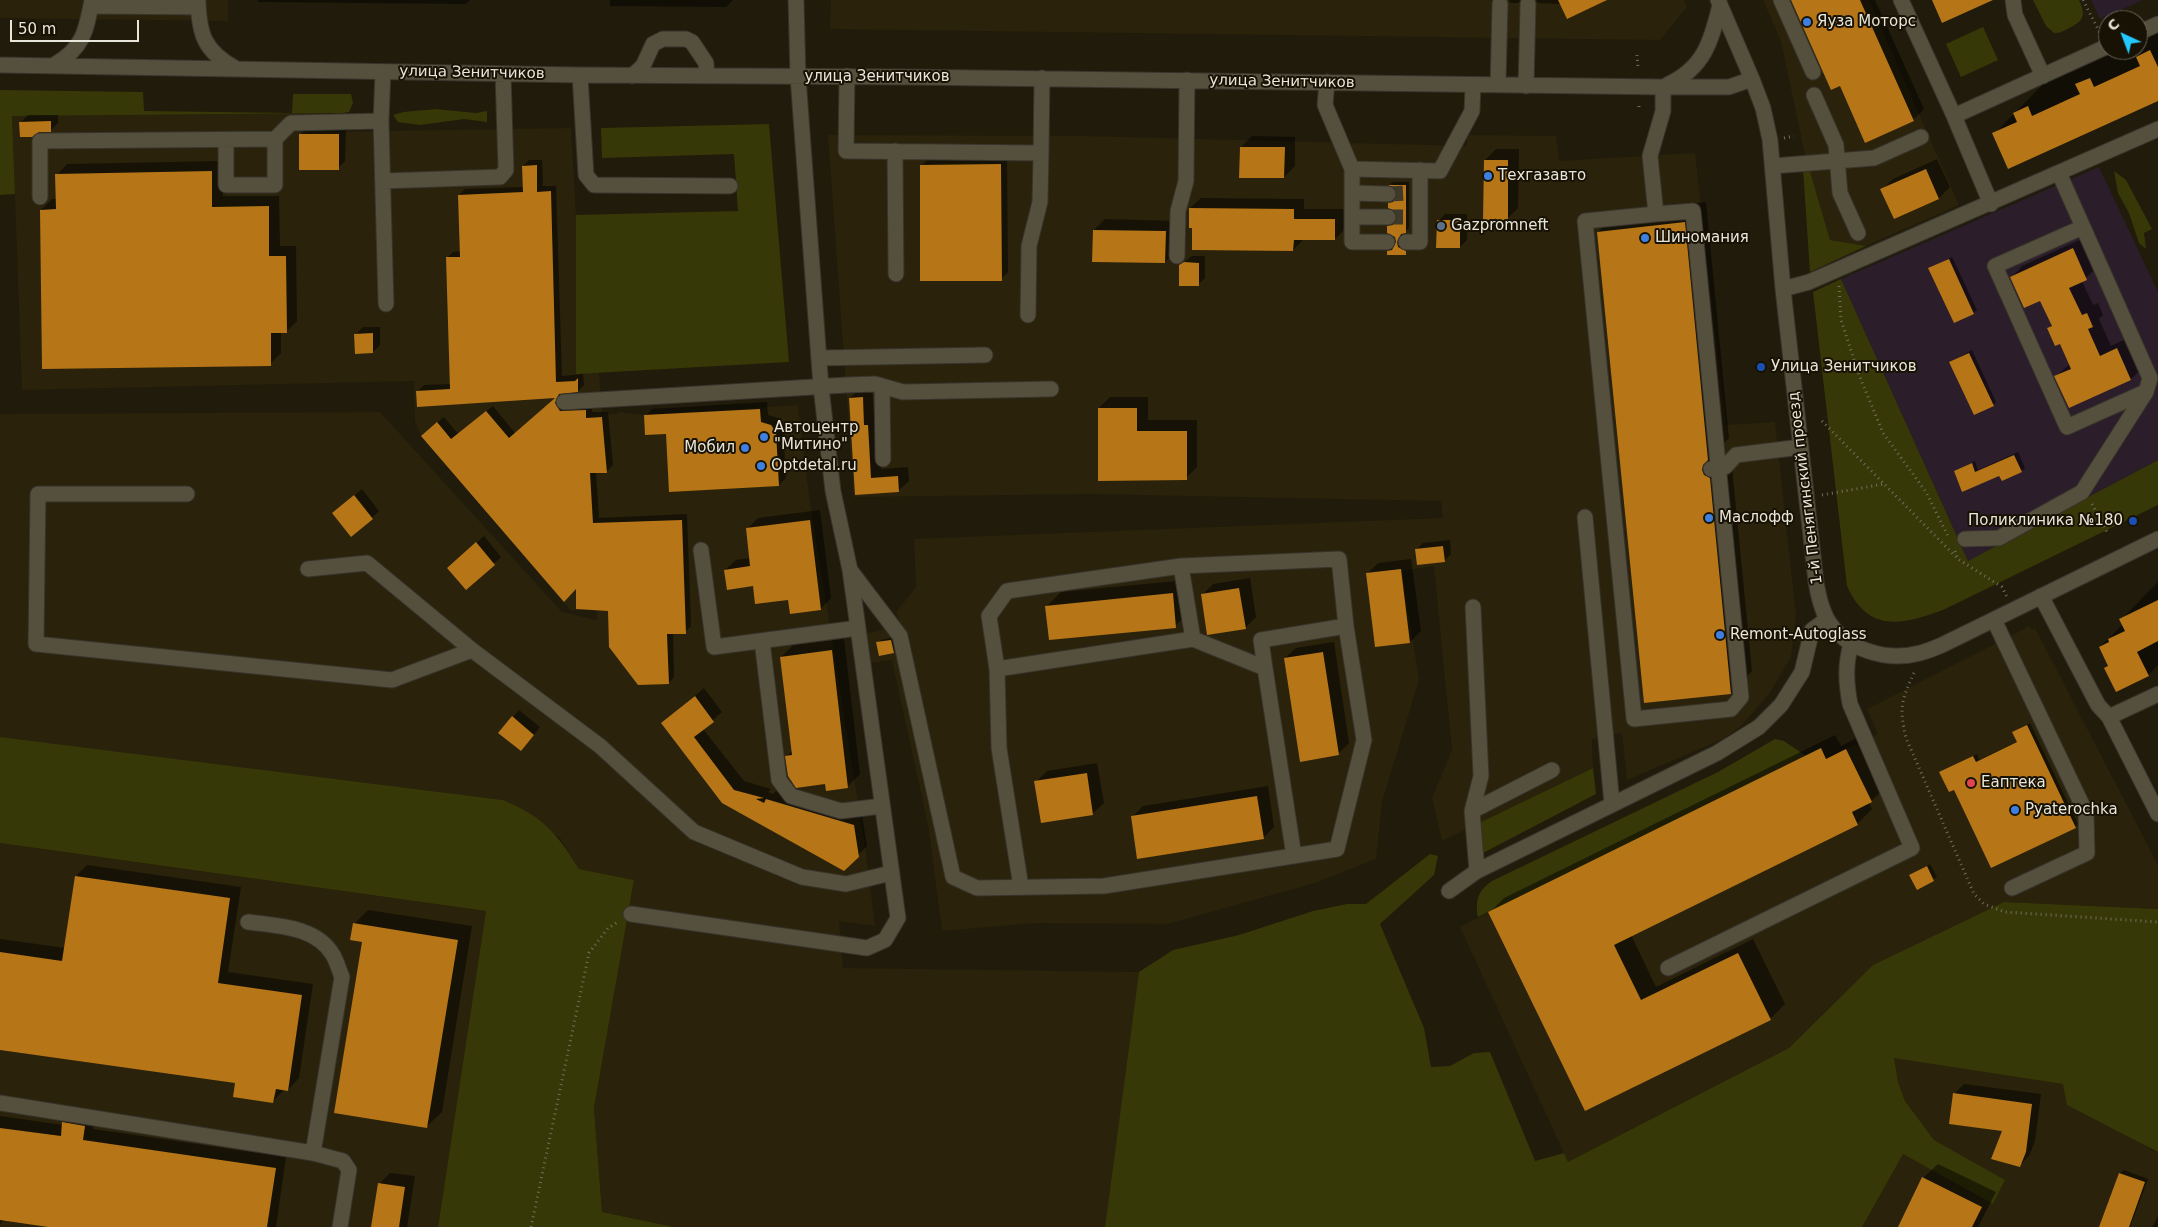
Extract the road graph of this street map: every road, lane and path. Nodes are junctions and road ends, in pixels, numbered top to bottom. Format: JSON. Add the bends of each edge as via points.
{"nodes":[{"id":1,"x":796,"y":0,"type":"edge"},
{"id":2,"x":1781,"y":0,"type":"edge"},
{"id":3,"x":1901,"y":0,"type":"edge"},
{"id":4,"x":2014,"y":0,"type":"edge"},
{"id":5,"x":2083,"y":0,"type":"edge"},
{"id":6,"x":91,"y":3,"type":"edge"},
{"id":7,"x":1719,"y":3,"type":"edge"},
{"id":8,"x":198,"y":4,"type":"edge"},
{"id":9,"x":1500,"y":4,"type":"dead end"},
{"id":10,"x":1528,"y":4,"type":"dead end"},
{"id":11,"x":2098,"y":28,"type":"edge"},
{"id":12,"x":2098,"y":51,"type":"edge"},
{"id":13,"x":1637,"y":55,"type":"dead end"},
{"id":14,"x":0,"y":65,"type":"edge"},
{"id":15,"x":54,"y":65,"type":"junction"},
{"id":16,"x":1638,"y":67,"type":"dead end"},
{"id":17,"x":236,"y":68,"type":"junction"},
{"id":18,"x":383,"y":72,"type":"junction"},
{"id":19,"x":1813,"y":72,"type":"dead end"},
{"id":20,"x":503,"y":74,"type":"junction"},
{"id":21,"x":580,"y":76,"type":"junction"},
{"id":22,"x":632,"y":76,"type":"junction"},
{"id":23,"x":707,"y":76,"type":"junction"},
{"id":24,"x":798,"y":76,"type":"junction"},
{"id":25,"x":847,"y":76,"type":"junction"},
{"id":26,"x":2043,"y":76,"type":"junction"},
{"id":27,"x":1042,"y":78,"type":"junction"},
{"id":28,"x":1752,"y":79,"type":"junction"},
{"id":29,"x":1187,"y":80,"type":"junction"},
{"id":30,"x":1327,"y":82,"type":"junction"},
{"id":31,"x":1473,"y":85,"type":"junction"},
{"id":32,"x":1498,"y":85,"type":"junction"},
{"id":33,"x":1526,"y":86,"type":"junction"},
{"id":34,"x":1663,"y":87,"type":"junction"},
{"id":35,"x":1814,"y":95,"type":"dead end"},
{"id":36,"x":1639,"y":106,"type":"dead end"},
{"id":37,"x":1639,"y":111,"type":"dead end"},
{"id":38,"x":1954,"y":116,"type":"junction"},
{"id":39,"x":382,"y":121,"type":"junction"},
{"id":40,"x":2158,"y":129,"type":"edge"},
{"id":41,"x":1794,"y":136,"type":"dead end"},
{"id":42,"x":1921,"y":137,"type":"dead end"},
{"id":43,"x":1783,"y":138,"type":"dead end"},
{"id":44,"x":275,"y":139,"type":"junction"},
{"id":45,"x":226,"y":140,"type":"junction"},
{"id":46,"x":895,"y":151,"type":"junction"},
{"id":47,"x":1041,"y":153,"type":"junction"},
{"id":48,"x":1838,"y":161,"type":"junction"},
{"id":49,"x":1773,"y":166,"type":"junction"},
{"id":50,"x":1352,"y":169,"type":"junction"},
{"id":51,"x":1420,"y":170,"type":"junction"},
{"id":52,"x":2059,"y":173,"type":"junction"},
{"id":53,"x":383,"y":181,"type":"junction"},
{"id":54,"x":730,"y":186,"type":"dead end"},
{"id":55,"x":1352,"y":193,"type":"junction"},
{"id":56,"x":1388,"y":194,"type":"tunnel mouth"},
{"id":57,"x":40,"y":198,"type":"dead end"},
{"id":58,"x":1990,"y":204,"type":"junction"},
{"id":59,"x":1656,"y":214,"type":"junction"},
{"id":60,"x":1352,"y":217,"type":"junction"},
{"id":61,"x":1388,"y":217,"type":"tunnel mouth"},
{"id":62,"x":2083,"y":227,"type":"junction"},
{"id":63,"x":1858,"y":233,"type":"dead end"},
{"id":64,"x":1387,"y":242,"type":"dead end"},
{"id":65,"x":1406,"y":242,"type":"dead end"},
{"id":66,"x":1177,"y":256,"type":"dead end"},
{"id":67,"x":1839,"y":269,"type":"junction"},
{"id":68,"x":896,"y":274,"type":"dead end"},
{"id":69,"x":1783,"y":289,"type":"junction"},
{"id":70,"x":386,"y":304,"type":"dead end"},
{"id":71,"x":1028,"y":315,"type":"dead end"},
{"id":72,"x":985,"y":355,"type":"dead end"},
{"id":73,"x":819,"y":358,"type":"junction"},
{"id":74,"x":882,"y":386,"type":"junction"},
{"id":75,"x":821,"y":387,"type":"junction"},
{"id":76,"x":1051,"y":389,"type":"dead end"},
{"id":77,"x":2146,"y":392,"type":"junction"},
{"id":78,"x":564,"y":402,"type":"dead end"},
{"id":79,"x":1822,"y":421,"type":"dead end"},
{"id":80,"x":1711,"y":445,"type":"junction"},
{"id":81,"x":1801,"y":447,"type":"junction"},
{"id":82,"x":1736,"y":455,"type":"junction"},
{"id":83,"x":883,"y":459,"type":"dead end"},
{"id":84,"x":1714,"y":468,"type":"junction"},
{"id":85,"x":1884,"y":484,"type":"junction"},
{"id":86,"x":2084,"y":488,"type":"junction"},
{"id":87,"x":187,"y":494,"type":"dead end"},
{"id":88,"x":1821,"y":495,"type":"dead end"},
{"id":89,"x":1585,"y":517,"type":"dead end"},
{"id":90,"x":2108,"y":534,"type":"dead end"},
{"id":91,"x":1965,"y":539,"type":"dead end"},
{"id":92,"x":2158,"y":539,"type":"edge"},
{"id":93,"x":702,"y":550,"type":"dead end"},
{"id":94,"x":1958,"y":559,"type":"junction"},
{"id":95,"x":1181,"y":566,"type":"junction"},
{"id":96,"x":308,"y":569,"type":"dead end"},
{"id":97,"x":850,"y":570,"type":"junction"},
{"id":98,"x":2041,"y":596,"type":"junction"},
{"id":99,"x":2007,"y":598,"type":"dead end"},
{"id":100,"x":1473,"y":606,"type":"dead end"},
{"id":101,"x":1827,"y":619,"type":"junction"},
{"id":102,"x":1994,"y":620,"type":"junction"},
{"id":103,"x":1346,"y":626,"type":"junction"},
{"id":104,"x":858,"y":628,"type":"junction"},
{"id":105,"x":1193,"y":638,"type":"junction"},
{"id":106,"x":762,"y":641,"type":"junction"},
{"id":107,"x":1850,"y":644,"type":"junction"},
{"id":108,"x":472,"y":650,"type":"junction"},
{"id":109,"x":1265,"y":668,"type":"junction"},
{"id":110,"x":997,"y":669,"type":"junction"},
{"id":111,"x":1914,"y":673,"type":"dead end"},
{"id":112,"x":2158,"y":694,"type":"edge"},
{"id":113,"x":2109,"y":717,"type":"junction"},
{"id":114,"x":1552,"y":770,"type":"dead end"},
{"id":115,"x":1612,"y":804,"type":"junction"},
{"id":116,"x":882,"y":806,"type":"junction"},
{"id":117,"x":1472,"y":811,"type":"junction"},
{"id":118,"x":2158,"y":814,"type":"edge"},
{"id":119,"x":1294,"y":856,"type":"junction"},
{"id":120,"x":1477,"y":872,"type":"junction"},
{"id":121,"x":891,"y":873,"type":"junction"},
{"id":122,"x":1021,"y":887,"type":"junction"},
{"id":123,"x":2012,"y":888,"type":"dead end"},
{"id":124,"x":1449,"y":891,"type":"dead end"},
{"id":125,"x":632,"y":914,"type":"joint"},
{"id":126,"x":248,"y":922,"type":"dead end"},
{"id":127,"x":2158,"y":922,"type":"edge"},
{"id":128,"x":1668,"y":968,"type":"dead end"},
{"id":129,"x":0,"y":1103,"type":"edge"},
{"id":130,"x":313,"y":1153,"type":"junction"},
{"id":131,"x":340,"y":1227,"type":"edge"},
{"id":132,"x":531,"y":1227,"type":"edge"}],
"edges":[{"from":1,"to":24,"type":"street"},
{"from":2,"to":19,"type":"street"},
{"from":3,"to":38,"type":"street"},
{"from":4,"to":26,"type":"street","via":[[2015,15]]},
{"from":5,"to":11,"type":"path"},
{"from":6,"to":8,"type":"street"},
{"from":6,"to":15,"type":"street","via":[[83,37],[67,58]]},
{"from":7,"to":28,"type":"street","name":"1-й Пенягинский проезд"},
{"from":7,"to":34,"type":"street","via":[[1713,33],[1703,55],[1692,70]]},
{"from":8,"to":17,"type":"street","via":[[204,40],[220,60]]},
{"from":9,"to":32,"type":"street"},
{"from":10,"to":33,"type":"street"},
{"from":12,"to":26,"type":"street"},
{"from":13,"to":16,"type":"path"},
{"from":14,"to":15,"type":"street","name":"улица Зенитчиков"},
{"from":15,"to":17,"type":"street","name":"улица Зенитчиков"},
{"from":17,"to":18,"type":"street","name":"улица Зенитчиков"},
{"from":18,"to":20,"type":"street","name":"улица Зенитчиков"},
{"from":18,"to":39,"type":"street"},
{"from":20,"to":21,"type":"street","name":"улица Зенитчиков"},
{"from":20,"to":53,"type":"street","via":[[506,170],[500,177]]},
{"from":21,"to":22,"type":"street","name":"улица Зенитчиков"},
{"from":21,"to":54,"type":"street","via":[[586,175],[594,185]]},
{"from":22,"to":23,"type":"street","name":"улица Зенитчиков"},
{"from":22,"to":23,"type":"street","via":[[643,66],[653,44],[663,39],[692,42],[706,63]]},
{"from":23,"to":24,"type":"street","name":"улица Зенитчиков"},
{"from":24,"to":25,"type":"street","name":"улица Зенитчиков"},
{"from":24,"to":73,"type":"street"},
{"from":25,"to":27,"type":"street","name":"улица Зенитчиков"},
{"from":25,"to":46,"type":"street","via":[[846,151]]},
{"from":26,"to":38,"type":"street"},
{"from":27,"to":29,"type":"street","name":"улица Зенитчиков"},
{"from":27,"to":47,"type":"street"},
{"from":28,"to":34,"type":"street","name":"улица Зенитчиков","via":[[1729,86]]},
{"from":28,"to":49,"type":"street","name":"1-й Пенягинский проезд","via":[[1765,116]]},
{"from":29,"to":30,"type":"street","name":"улица Зенитчиков"},
{"from":29,"to":66,"type":"street","via":[[1186,181],[1178,211]]},
{"from":30,"to":31,"type":"street","name":"улица Зенитчиков"},
{"from":30,"to":50,"type":"street","via":[[1325,105]]},
{"from":31,"to":32,"type":"street","name":"улица Зенитчиков"},
{"from":31,"to":51,"type":"street","via":[[1472,111],[1440,171]]},
{"from":32,"to":33,"type":"street","name":"улица Зенитчиков"},
{"from":33,"to":34,"type":"street","name":"улица Зенитчиков"},
{"from":34,"to":59,"type":"street","via":[[1663,111],[1650,156]]},
{"from":35,"to":48,"type":"street","via":[[1836,145]]},
{"from":36,"to":37,"type":"path"},
{"from":38,"to":58,"type":"street"},
{"from":39,"to":44,"type":"street","via":[[291,123]]},
{"from":39,"to":53,"type":"street"},
{"from":40,"to":52,"type":"street"},
{"from":41,"to":43,"type":"path"},
{"from":42,"to":48,"type":"street","via":[[1874,158]]},
{"from":44,"to":45,"type":"street"},
{"from":44,"to":45,"type":"street","via":[[275,185],[226,185]]},
{"from":45,"to":57,"type":"street","via":[[40,141]]},
{"from":46,"to":47,"type":"street"},
{"from":46,"to":68,"type":"street"},
{"from":47,"to":71,"type":"street","via":[[1040,202],[1029,246]]},
{"from":48,"to":49,"type":"street"},
{"from":48,"to":63,"type":"street","via":[[1840,193]]},
{"from":49,"to":69,"type":"street","name":"1-й Пенягинский проезд"},
{"from":50,"to":51,"type":"street"},
{"from":50,"to":55,"type":"street"},
{"from":51,"to":65,"type":"street","via":[[1413,194],[1413,217],[1420,242]]},
{"from":52,"to":58,"type":"street"},
{"from":52,"to":62,"type":"street"},
{"from":53,"to":70,"type":"street"},
{"from":55,"to":56,"type":"street"},
{"from":55,"to":60,"type":"street"},
{"from":58,"to":67,"type":"street"},
{"from":59,"to":80,"type":"street","via":[[1693,210]]},
{"from":59,"to":84,"type":"street","via":[[1585,222],[1634,719],[1731,709],[1741,697]]},
{"from":60,"to":61,"type":"street"},
{"from":60,"to":64,"type":"street","via":[[1352,242]]},
{"from":62,"to":77,"type":"street","via":[[2150,378]]},
{"from":62,"to":77,"type":"street","via":[[1995,266],[2067,427]]},
{"from":67,"to":69,"type":"street"},
{"from":67,"to":94,"type":"path","via":[[1841,320],[1882,433],[1926,492]]},
{"from":69,"to":81,"type":"street","name":"1-й Пенягинский проезд"},
{"from":72,"to":73,"type":"street"},
{"from":73,"to":75,"type":"street"},
{"from":74,"to":75,"type":"street"},
{"from":74,"to":76,"type":"street","via":[[903,392]]},
{"from":74,"to":83,"type":"street"},
{"from":75,"to":78,"type":"street"},
{"from":75,"to":97,"type":"street","via":[[833,491]]},
{"from":77,"to":86,"type":"street"},
{"from":79,"to":85,"type":"path"},
{"from":80,"to":82,"type":"street","via":[[1722,444]]},
{"from":80,"to":84,"type":"street"},
{"from":81,"to":82,"type":"street"},
{"from":81,"to":101,"type":"street","name":"1-й Пенягинский проезд","via":[[1816,582]]},
{"from":82,"to":84,"type":"street","via":[[1726,467]]},
{"from":85,"to":88,"type":"path"},
{"from":85,"to":94,"type":"path"},
{"from":86,"to":90,"type":"path"},
{"from":86,"to":91,"type":"street","via":[[1999,538]]},
{"from":87,"to":108,"type":"street","via":[[38,494],[36,644],[392,680]]},
{"from":89,"to":115,"type":"street"},
{"from":92,"to":98,"type":"street","name":"1-й Пенягинский проезд"},
{"from":93,"to":106,"type":"street","via":[[714,648]]},
{"from":94,"to":99,"type":"path","via":[[2002,587]]},
{"from":95,"to":103,"type":"street","via":[[1339,559]]},
{"from":95,"to":105,"type":"street"},
{"from":95,"to":110,"type":"street","via":[[1007,591],[989,616]]},
{"from":96,"to":108,"type":"street","via":[[367,563]]},
{"from":97,"to":104,"type":"street"},
{"from":97,"to":122,"type":"street","via":[[900,636],[954,877],[977,888]]},
{"from":98,"to":102,"type":"street","name":"1-й Пенягинский проезд"},
{"from":98,"to":113,"type":"street","via":[[2098,705]]},
{"from":100,"to":117,"type":"street","via":[[1480,776]]},
{"from":101,"to":107,"type":"street","name":"1-й Пенягинский проезд"},
{"from":101,"to":115,"type":"street","via":[[1812,630],[1802,672],[1781,704],[1759,727],[1717,753]]},
{"from":102,"to":107,"type":"street","name":"1-й Пенягинский проезд","via":[[1942,645],[1903,656],[1868,652]]},
{"from":102,"to":123,"type":"street","via":[[2086,813],[2087,853]]},
{"from":103,"to":109,"type":"street","via":[[1261,640]]},
{"from":103,"to":119,"type":"street","via":[[1364,740],[1337,849]]},
{"from":104,"to":106,"type":"street"},
{"from":104,"to":116,"type":"street"},
{"from":105,"to":109,"type":"street"},
{"from":105,"to":110,"type":"street"},
{"from":106,"to":116,"type":"street","via":[[779,780],[791,796],[841,811]]},
{"from":107,"to":128,"type":"street","via":[[1846,663],[1850,704],[1912,848]]},
{"from":108,"to":121,"type":"street","via":[[600,746],[694,832],[802,877],[846,884]]},
{"from":109,"to":119,"type":"street"},
{"from":110,"to":122,"type":"street","via":[[999,748]]},
{"from":111,"to":127,"type":"path","via":[[1904,695],[1901,715],[1906,738],[1974,894],[1989,906],[2005,912]]},
{"from":112,"to":113,"type":"street"},
{"from":113,"to":118,"type":"street"},
{"from":114,"to":117,"type":"street"},
{"from":115,"to":120,"type":"street"},
{"from":116,"to":121,"type":"street"},
{"from":117,"to":120,"type":"street"},
{"from":119,"to":122,"type":"street","via":[[1104,886]]},
{"from":120,"to":124,"type":"street"},
{"from":121,"to":125,"type":"street","via":[[898,918],[885,940],[867,948]]},
{"from":125,"to":132,"type":"path","via":[[608,928],[589,953]]},
{"from":126,"to":130,"type":"street","via":[[300,930],[318,938],[333,954],[342,978]]},
{"from":129,"to":130,"type":"street"},
{"from":130,"to":131,"type":"street","via":[[343,1161],[349,1170]]}]}
